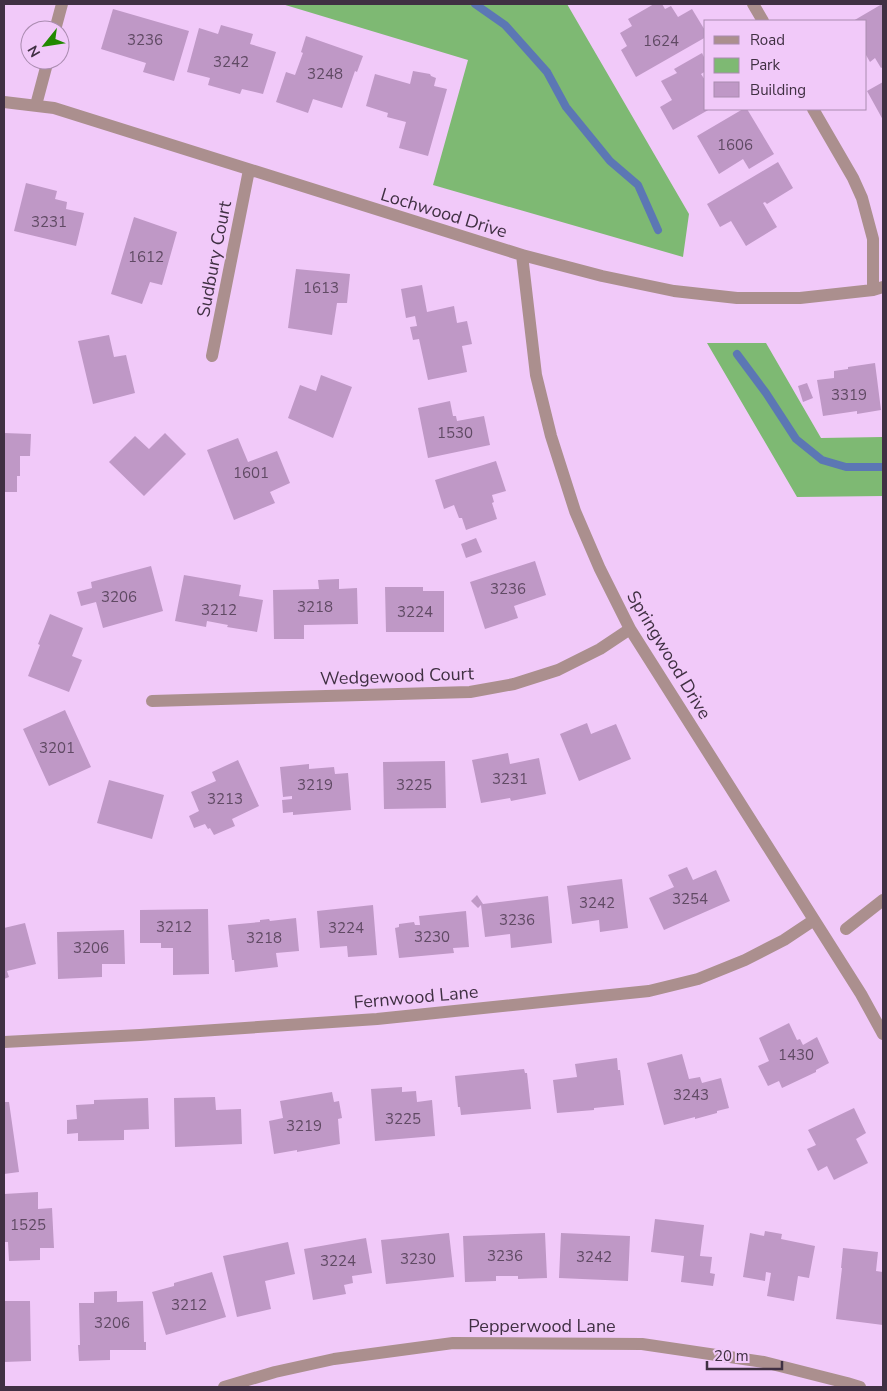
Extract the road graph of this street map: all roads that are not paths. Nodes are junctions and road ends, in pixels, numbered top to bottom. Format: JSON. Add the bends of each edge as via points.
{"nodes":[{"id":1,"x":62,"y":4,"type":"edge"},
{"id":2,"x":753,"y":4,"type":"edge"},
{"id":3,"x":58,"y":20,"type":"edge"},
{"id":4,"x":762,"y":20,"type":"edge"},
{"id":5,"x":45,"y":70,"type":"edge"},
{"id":6,"x":4,"y":102,"type":"edge"},
{"id":7,"x":36,"y":105,"type":"junction"},
{"id":8,"x":814,"y":110,"type":"edge"},
{"id":9,"x":249,"y":170,"type":"junction"},
{"id":10,"x":522,"y":256,"type":"junction"},
{"id":11,"x":878,"y":289,"type":"edge"},
{"id":12,"x":212,"y":356,"type":"dead end"},
{"id":13,"x":630,"y":629,"type":"junction"},
{"id":14,"x":152,"y":701,"type":"dead end"},
{"id":15,"x":883,"y":900,"type":"edge"},
{"id":16,"x":814,"y":920,"type":"junction"},
{"id":17,"x":846,"y":929,"type":"dead end"},
{"id":18,"x":883,"y":1034,"type":"edge"},
{"id":19,"x":4,"y":1042,"type":"edge"},
{"id":20,"x":224,"y":1387,"type":"edge"},
{"id":21,"x":860,"y":1387,"type":"edge"}],
"edges":[{"from":1,"to":3,"type":"street"},
{"from":2,"to":4,"type":"street"},
{"from":5,"to":7,"type":"street"},
{"from":6,"to":7,"type":"street","name":"Lochwood Drive"},
{"from":7,"to":9,"type":"street","name":"Lochwood Drive"},
{"from":8,"to":11,"type":"street","via":[[862,198],[873,239]]},
{"from":9,"to":10,"type":"street","name":"Lochwood Drive"},
{"from":9,"to":12,"type":"street","name":"Sudbury Court"},
{"from":10,"to":11,"type":"street","name":"Lochwood Drive","via":[[674,291],[729,297],[800,298]]},
{"from":10,"to":13,"type":"street","name":"Springwood Drive","via":[[536,375],[551,436],[575,511]]},
{"from":13,"to":14,"type":"street","name":"Wedgewood Court","via":[[600,649],[558,670],[514,684],[470,692]]},
{"from":13,"to":16,"type":"street","name":"Springwood Drive"},
{"from":15,"to":17,"type":"street"},
{"from":16,"to":18,"type":"street","name":"Springwood Drive"},
{"from":16,"to":19,"type":"street","name":"Fernwood Lane","via":[[745,960],[698,979],[649,991],[377,1019]]},
{"from":20,"to":21,"type":"street","name":"Pepperwood Lane","via":[[317,1362],[385,1351],[453,1343],[567,1343],[642,1344],[755,1360]]}]}
